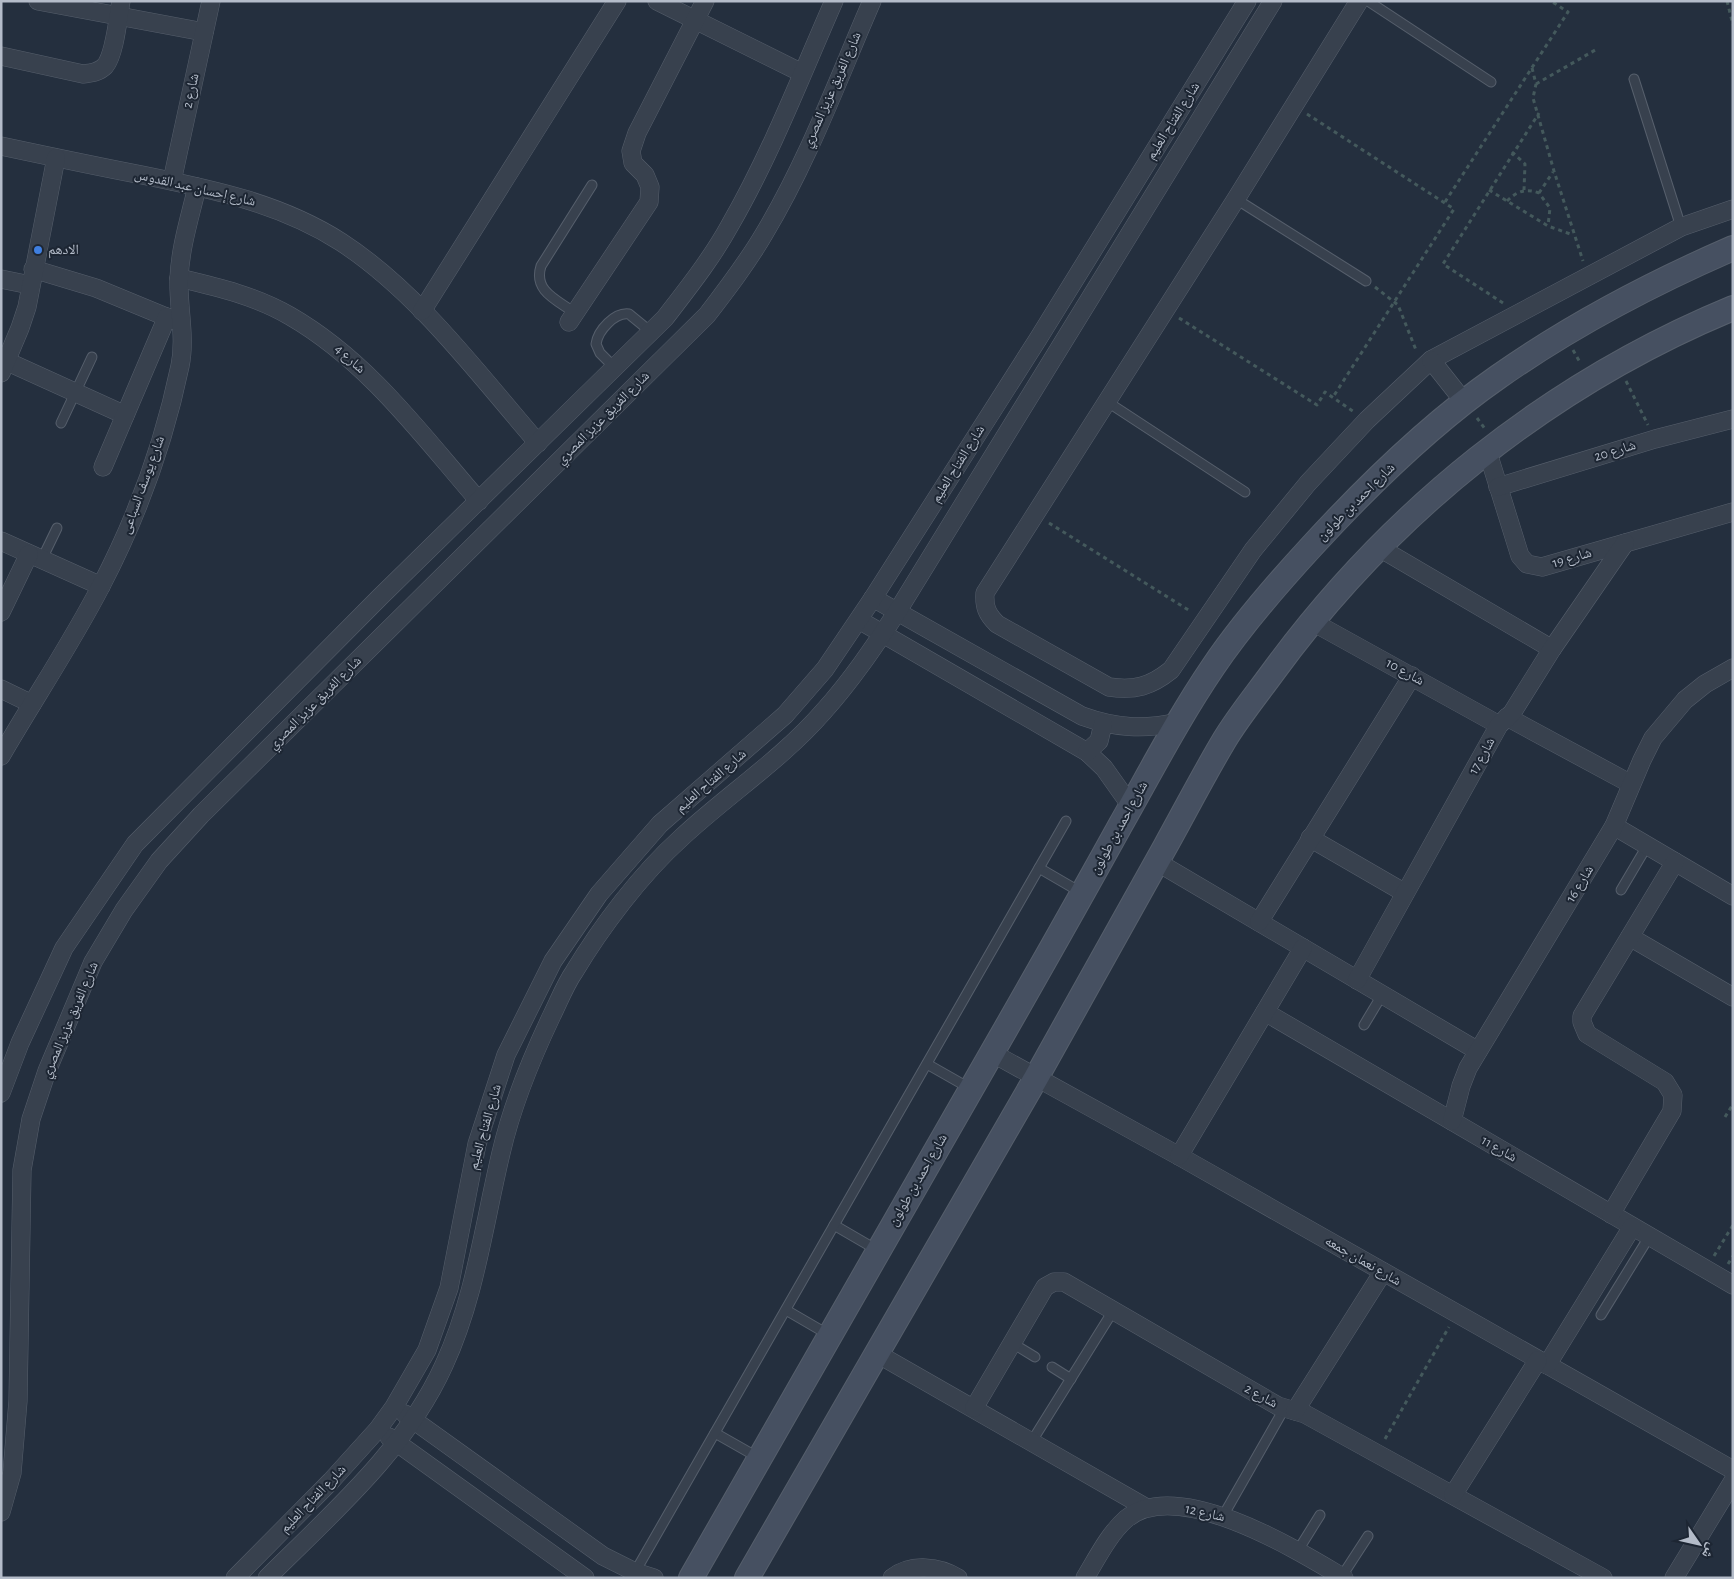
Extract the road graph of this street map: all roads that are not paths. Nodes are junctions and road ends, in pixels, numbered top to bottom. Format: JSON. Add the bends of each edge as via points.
{"nodes":[{"id":1,"x":38,"y":1,"type":"edge"},
{"id":2,"x":211,"y":1,"type":"edge"},
{"id":3,"x":617,"y":1,"type":"edge"},
{"id":4,"x":657,"y":1,"type":"edge"},
{"id":5,"x":705,"y":1,"type":"edge"},
{"id":6,"x":834,"y":1,"type":"edge"},
{"id":7,"x":872,"y":1,"type":"edge"},
{"id":8,"x":1247,"y":1,"type":"edge"},
{"id":9,"x":1273,"y":1,"type":"edge"},
{"id":10,"x":1359,"y":1,"type":"edge"},
{"id":11,"x":1368,"y":1,"type":"edge"},
{"id":12,"x":62,"y":3,"type":"edge"},
{"id":13,"x":120,"y":9,"type":"edge"},
{"id":14,"x":695,"y":20,"type":"junction"},
{"id":15,"x":204,"y":32,"type":"junction"},
{"id":16,"x":1,"y":56,"type":"edge"},
{"id":17,"x":802,"y":73,"type":"junction"},
{"id":18,"x":1634,"y":79,"type":"dead end"},
{"id":19,"x":1491,"y":82,"type":"dead end"},
{"id":20,"x":1,"y":146,"type":"edge"},
{"id":21,"x":56,"y":158,"type":"junction"},
{"id":22,"x":172,"y":181,"type":"junction"},
{"id":23,"x":592,"y":185,"type":"dead end"},
{"id":24,"x":197,"y":186,"type":"junction"},
{"id":25,"x":1236,"y":200,"type":"junction"},
{"id":26,"x":1733,"y":209,"type":"edge"},
{"id":27,"x":1681,"y":227,"type":"junction"},
{"id":28,"x":1733,"y":248,"type":"edge"},
{"id":29,"x":32,"y":277,"type":"junction"},
{"id":30,"x":179,"y":278,"type":"junction"},
{"id":31,"x":1,"y":279,"type":"edge"},
{"id":32,"x":1366,"y":281,"type":"road end"},
{"id":33,"x":1733,"y":308,"type":"edge"},
{"id":34,"x":422,"y":311,"type":"junction"},
{"id":35,"x":572,"y":318,"type":"joint"},
{"id":36,"x":174,"y":320,"type":"junction"},
{"id":37,"x":651,"y":332,"type":"junction"},
{"id":38,"x":92,"y":357,"type":"dead end"},
{"id":39,"x":1427,"y":364,"type":"junction"},
{"id":40,"x":4,"y":367,"type":"edge"},
{"id":41,"x":615,"y":368,"type":"junction"},
{"id":42,"x":76,"y":392,"type":"junction"},
{"id":43,"x":1106,"y":401,"type":"junction"},
{"id":44,"x":1465,"y":403,"type":"junction"},
{"id":45,"x":125,"y":415,"type":"junction"},
{"id":46,"x":1733,"y":419,"type":"edge"},
{"id":47,"x":61,"y":423,"type":"dead end"},
{"id":48,"x":538,"y":443,"type":"junction"},
{"id":49,"x":1492,"y":447,"type":"junction"},
{"id":50,"x":103,"y":467,"type":"dead end"},
{"id":51,"x":1498,"y":487,"type":"junction"},
{"id":52,"x":1245,"y":492,"type":"dead end"},
{"id":53,"x":479,"y":501,"type":"junction"},
{"id":54,"x":1733,"y":512,"type":"edge"},
{"id":55,"x":57,"y":528,"type":"dead end"},
{"id":56,"x":1,"y":541,"type":"edge"},
{"id":57,"x":1625,"y":543,"type":"junction"},
{"id":58,"x":1378,"y":548,"type":"junction"},
{"id":59,"x":36,"y":556,"type":"junction"},
{"id":60,"x":101,"y":586,"type":"junction"},
{"id":61,"x":873,"y":598,"type":"junction"},
{"id":62,"x":1,"y":612,"type":"edge"},
{"id":63,"x":897,"y":612,"type":"junction"},
{"id":64,"x":859,"y":620,"type":"junction"},
{"id":65,"x":1311,"y":621,"type":"junction"},
{"id":66,"x":883,"y":633,"type":"junction"},
{"id":67,"x":948,"y":641,"type":"junction"},
{"id":68,"x":331,"y":646,"type":"junction"},
{"id":69,"x":1552,"y":649,"type":"junction"},
{"id":70,"x":352,"y":666,"type":"junction"},
{"id":71,"x":1733,"y":668,"type":"edge"},
{"id":72,"x":945,"y":669,"type":"junction"},
{"id":73,"x":1412,"y":676,"type":"junction"},
{"id":74,"x":292,"y":685,"type":"junction"},
{"id":75,"x":1,"y":689,"type":"edge"},
{"id":76,"x":32,"y":704,"type":"junction"},
{"id":77,"x":313,"y":705,"type":"junction"},
{"id":78,"x":1503,"y":721,"type":"junction"},
{"id":79,"x":1178,"y":722,"type":"junction"},
{"id":80,"x":1103,"y":724,"type":"junction"},
{"id":81,"x":1087,"y":752,"type":"junction"},
{"id":82,"x":1,"y":756,"type":"edge"},
{"id":83,"x":1631,"y":784,"type":"junction"},
{"id":84,"x":1131,"y":806,"type":"junction"},
{"id":85,"x":1066,"y":821,"type":"dead end"},
{"id":86,"x":1614,"y":826,"type":"junction"},
{"id":87,"x":1310,"y":838,"type":"junction"},
{"id":88,"x":1647,"y":846,"type":"junction"},
{"id":89,"x":1157,"y":862,"type":"junction"},
{"id":90,"x":1675,"y":862,"type":"junction"},
{"id":91,"x":1039,"y":868,"type":"junction"},
{"id":92,"x":1621,"y":890,"type":"dead end"},
{"id":93,"x":1082,"y":893,"type":"junction"},
{"id":94,"x":1405,"y":893,"type":"junction"},
{"id":95,"x":1733,"y":896,"type":"edge"},
{"id":96,"x":1259,"y":922,"type":"junction"},
{"id":97,"x":1630,"y":936,"type":"junction"},
{"id":98,"x":1303,"y":948,"type":"junction"},
{"id":99,"x":553,"y":961,"type":"junction"},
{"id":100,"x":572,"y":974,"type":"junction"},
{"id":101,"x":1357,"y":980,"type":"junction"},
{"id":102,"x":1382,"y":995,"type":"junction"},
{"id":103,"x":1733,"y":997,"type":"edge"},
{"id":104,"x":1266,"y":1012,"type":"junction"},
{"id":105,"x":1364,"y":1025,"type":"dead end"},
{"id":106,"x":1478,"y":1051,"type":"junction"},
{"id":107,"x":992,"y":1053,"type":"junction"},
{"id":108,"x":926,"y":1064,"type":"junction"},
{"id":109,"x":1036,"y":1077,"type":"junction"},
{"id":110,"x":971,"y":1089,"type":"junction"},
{"id":111,"x":1,"y":1094,"type":"edge"},
{"id":112,"x":1452,"y":1121,"type":"junction"},
{"id":113,"x":1180,"y":1156,"type":"junction"},
{"id":114,"x":1611,"y":1214,"type":"junction"},
{"id":115,"x":834,"y":1225,"type":"junction"},
{"id":116,"x":1632,"y":1227,"type":"junction"},
{"id":117,"x":1649,"y":1237,"type":"junction"},
{"id":118,"x":877,"y":1250,"type":"junction"},
{"id":119,"x":1382,"y":1272,"type":"junction"},
{"id":120,"x":1733,"y":1286,"type":"edge"},
{"id":121,"x":786,"y":1310,"type":"junction"},
{"id":122,"x":1114,"y":1311,"type":"junction"},
{"id":123,"x":1601,"y":1315,"type":"dead end"},
{"id":124,"x":829,"y":1335,"type":"junction"},
{"id":125,"x":1012,"y":1343,"type":"junction"},
{"id":126,"x":876,"y":1353,"type":"junction"},
{"id":127,"x":1035,"y":1357,"type":"dead end"},
{"id":128,"x":1543,"y":1362,"type":"junction"},
{"id":129,"x":1052,"y":1367,"type":"dead end"},
{"id":130,"x":1070,"y":1379,"type":"junction"},
{"id":131,"x":394,"y":1407,"type":"junction"},
{"id":132,"x":974,"y":1408,"type":"junction"},
{"id":133,"x":1290,"y":1410,"type":"junction"},
{"id":134,"x":414,"y":1421,"type":"junction"},
{"id":135,"x":378,"y":1429,"type":"junction"},
{"id":136,"x":715,"y":1433,"type":"junction"},
{"id":137,"x":1032,"y":1441,"type":"junction"},
{"id":138,"x":398,"y":1443,"type":"junction"},
{"id":139,"x":759,"y":1458,"type":"junction"},
{"id":140,"x":1733,"y":1470,"type":"edge"},
{"id":141,"x":1733,"y":1481,"type":"edge"},
{"id":142,"x":1453,"y":1496,"type":"junction"},
{"id":143,"x":1145,"y":1508,"type":"junction"},
{"id":144,"x":1,"y":1512,"type":"edge"},
{"id":145,"x":1320,"y":1515,"type":"dead end"},
{"id":146,"x":1223,"y":1516,"type":"junction"},
{"id":147,"x":1368,"y":1536,"type":"dead end"},
{"id":148,"x":1297,"y":1552,"type":"junction"},
{"id":149,"x":635,"y":1572,"type":"junction"},
{"id":150,"x":1343,"y":1577,"type":"edge"},
{"id":151,"x":235,"y":1578,"type":"edge"},
{"id":152,"x":266,"y":1578,"type":"edge"},
{"id":153,"x":585,"y":1578,"type":"edge"},
{"id":154,"x":654,"y":1578,"type":"edge"},
{"id":155,"x":691,"y":1578,"type":"edge"},
{"id":156,"x":747,"y":1578,"type":"edge"},
{"id":157,"x":892,"y":1578,"type":"edge"},
{"id":158,"x":958,"y":1578,"type":"edge"},
{"id":159,"x":1085,"y":1578,"type":"edge"},
{"id":160,"x":1603,"y":1578,"type":"edge"},
{"id":161,"x":1674,"y":1578,"type":"edge"}],
"edges":[{"from":1,"to":12,"type":"street"},
{"from":2,"to":15,"type":"street","name":"شارع 2"},
{"from":3,"to":34,"type":"street"},
{"from":4,"to":14,"type":"street"},
{"from":5,"to":14,"type":"street"},
{"from":6,"to":17,"type":"street","name":"شارع الفريق عزيز المصري"},
{"from":7,"to":70,"type":"street","name":"شارع الفريق عزيز المصري","via":[[789,188],[759,242],[707,316]]},
{"from":8,"to":61,"type":"street","name":"شارع الفتاح العليم"},
{"from":9,"to":63,"type":"street","name":"شارع الفتاح العليم"},
{"from":10,"to":25,"type":"street"},
{"from":11,"to":19,"type":"lane"},
{"from":12,"to":13,"type":"street"},
{"from":13,"to":15,"type":"street"},
{"from":13,"to":16,"type":"street","via":[[110,54],[105,65],[96,72],[84,74]]},
{"from":14,"to":17,"type":"street"},
{"from":14,"to":35,"type":"street","via":[[637,133],[631,151],[633,163],[650,187],[649,202]]},
{"from":15,"to":22,"type":"street","name":"شارع 2"},
{"from":17,"to":37,"type":"street","name":"شارع الفريق عزيز المصري","via":[[730,225],[698,276]]},
{"from":18,"to":27,"type":"lane"},
{"from":20,"to":21,"type":"street","name":"شارع إحسان عبد القدوس"},
{"from":21,"to":22,"type":"street","name":"شارع إحسان عبد القدوس"},
{"from":21,"to":29,"type":"street"},
{"from":22,"to":24,"type":"street","name":"شارع إحسان عبد القدوس"},
{"from":23,"to":35,"type":"lane","via":[[541,266],[538,276],[541,286]]},
{"from":24,"to":30,"type":"street","name":"شارع يوسف السباعى"},
{"from":24,"to":34,"type":"street","name":"شارع إحسان عبد القدوس","via":[[247,198],[295,217],[340,242],[381,272]]},
{"from":25,"to":32,"type":"lane"},
{"from":25,"to":43,"type":"street"},
{"from":26,"to":27,"type":"street"},
{"from":27,"to":39,"type":"street"},
{"from":28,"to":44,"type":"street","name":"شارع احمد بن طولون","via":[[1656,282],[1563,334]]},
{"from":29,"to":31,"type":"street"},
{"from":29,"to":36,"type":"street","via":[[96,288]]},
{"from":29,"to":40,"type":"street","via":[[20,328]]},
{"from":30,"to":36,"type":"street","name":"شارع يوسف السباعى"},
{"from":30,"to":53,"type":"street","name":"شارع 4","via":[[236,292],[289,315],[338,346],[380,386]]},
{"from":33,"to":49,"type":"street","via":[[1617,363]]},
{"from":34,"to":48,"type":"street","name":"شارع إحسان عبد القدوس"},
{"from":36,"to":45,"type":"street"},
{"from":36,"to":60,"type":"street","name":"شارع يوسف السباعى","via":[[183,340],[162,438],[135,512]]},
{"from":37,"to":41,"type":"street","name":"شارع الفريق عزيز المصري"},
{"from":37,"to":41,"type":"lane","via":[[629,314],[618,314],[600,333],[596,344]]},
{"from":38,"to":42,"type":"lane"},
{"from":39,"to":43,"type":"street","via":[[1366,420],[1308,483],[1253,550],[1171,670],[1143,688],[1126,690],[1109,687],[997,624],[986,610],[985,593]]},
{"from":39,"to":44,"type":"street"},
{"from":40,"to":42,"type":"street"},
{"from":41,"to":48,"type":"street","name":"شارع الفريق عزيز المصري"},
{"from":42,"to":45,"type":"street"},
{"from":42,"to":47,"type":"lane"},
{"from":43,"to":52,"type":"lane"},
{"from":44,"to":79,"type":"street","name":"شارع احمد بن طولون","via":[[1420,439],[1353,501],[1288,572],[1216,663]]},
{"from":45,"to":50,"type":"street"},
{"from":46,"to":51,"type":"street","name":"شارع 20","via":[[1655,438]]},
{"from":48,"to":53,"type":"street","name":"شارع الفريق عزيز المصري"},
{"from":49,"to":51,"type":"street","name":"شارع 19"},
{"from":49,"to":58,"type":"street","via":[[1433,495]]},
{"from":51,"to":57,"type":"street","name":"شارع 19","via":[[1520,556],[1532,566],[1542,567]]},
{"from":53,"to":68,"type":"street","name":"شارع الفريق عزيز المصري"},
{"from":54,"to":57,"type":"street","name":"شارع 19"},
{"from":55,"to":59,"type":"lane"},
{"from":56,"to":59,"type":"street"},
{"from":57,"to":69,"type":"street","name":"شارع 17"},
{"from":58,"to":65,"type":"street"},
{"from":58,"to":69,"type":"street"},
{"from":59,"to":60,"type":"street"},
{"from":59,"to":62,"type":"street"},
{"from":60,"to":76,"type":"street","name":"شارع يوسف السباعى"},
{"from":61,"to":63,"type":"street"},
{"from":61,"to":64,"type":"street","name":"شارع الفتاح العليم"},
{"from":63,"to":66,"type":"street","name":"شارع الفتاح العليم"},
{"from":63,"to":67,"type":"street"},
{"from":64,"to":66,"type":"street"},
{"from":64,"to":99,"type":"street","name":"شارع الفتاح العليم","via":[[825,670],[785,715],[654,831],[599,894]]},
{"from":65,"to":73,"type":"street","name":"شارع 10"},
{"from":65,"to":89,"type":"street","via":[[1227,736]]},
{"from":66,"to":72,"type":"street"},
{"from":66,"to":100,"type":"street","name":"شارع الفتاح العليم","via":[[823,713],[787,749],[679,839],[619,906]]},
{"from":67,"to":72,"type":"street","via":[[940,649]]},
{"from":67,"to":80,"type":"street","via":[[1082,716]]},
{"from":68,"to":70,"type":"street","via":[[339,660]]},
{"from":68,"to":74,"type":"street","name":"شارع الفريق عزيز المصري"},
{"from":69,"to":78,"type":"street","name":"شارع 17"},
{"from":70,"to":77,"type":"street","name":"شارع الفريق عزيز المصري"},
{"from":71,"to":83,"type":"street","name":"شارع 16","via":[[1705,684],[1668,718]]},
{"from":72,"to":81,"type":"street"},
{"from":73,"to":78,"type":"street","name":"شارع 10"},
{"from":73,"to":87,"type":"street"},
{"from":74,"to":77,"type":"street","via":[[306,692]]},
{"from":74,"to":111,"type":"street","name":"شارع الفريق عزيز المصري","via":[[135,844],[115,871],[64,948],[20,1043]]},
{"from":75,"to":76,"type":"street"},
{"from":76,"to":82,"type":"street","name":"شارع يوسف السباعى"},
{"from":77,"to":144,"type":"street","name":"شارع الفريق عزيز المصري","via":[[201,815],[159,862],[124,910],[93,962],[47,1071],[30,1120],[22,1170],[18,1401],[12,1472]]},
{"from":78,"to":83,"type":"street","name":"شارع 10"},
{"from":78,"to":94,"type":"street","name":"شارع 17"},
{"from":79,"to":80,"type":"street","via":[[1154,728]]},
{"from":79,"to":84,"type":"street","name":"شارع احمد بن طولون"},
{"from":80,"to":81,"type":"street","via":[[1099,741]]},
{"from":81,"to":84,"type":"street","via":[[1104,768]]},
{"from":83,"to":86,"type":"street","name":"شارع 16"},
{"from":84,"to":93,"type":"street","name":"شارع احمد بن طولون"},
{"from":85,"to":91,"type":"lane"},
{"from":86,"to":88,"type":"street"},
{"from":86,"to":106,"type":"street","name":"شارع 16"},
{"from":87,"to":94,"type":"street"},
{"from":87,"to":96,"type":"street"},
{"from":88,"to":90,"type":"street"},
{"from":88,"to":92,"type":"lane"},
{"from":89,"to":96,"type":"street"},
{"from":89,"to":109,"type":"street"},
{"from":90,"to":95,"type":"street"},
{"from":90,"to":97,"type":"street"},
{"from":91,"to":93,"type":"lane"},
{"from":91,"to":108,"type":"lane"},
{"from":93,"to":107,"type":"street","name":"شارع احمد بن طولون"},
{"from":94,"to":101,"type":"street","name":"شارع 17"},
{"from":96,"to":98,"type":"street"},
{"from":97,"to":103,"type":"street"},
{"from":97,"to":114,"type":"street","via":[[1582,1016],[1583,1028],[1592,1038],[1665,1082],[1674,1103]]},
{"from":98,"to":101,"type":"street"},
{"from":98,"to":104,"type":"street"},
{"from":99,"to":100,"type":"street"},
{"from":99,"to":131,"type":"street","name":"شارع الفتاح العليم","via":[[506,1056],[477,1144],[449,1288],[427,1350]]},
{"from":100,"to":134,"type":"street","name":"شارع الفتاح العليم","via":[[529,1063],[502,1150],[467,1308],[444,1366]]},
{"from":101,"to":102,"type":"street"},
{"from":102,"to":105,"type":"lane"},
{"from":102,"to":106,"type":"street"},
{"from":104,"to":112,"type":"street","name":"شارع 11"},
{"from":104,"to":113,"type":"street"},
{"from":106,"to":112,"type":"street","name":"شارع 16","via":[[1461,1086]]},
{"from":107,"to":109,"type":"street","name":"شارع نعمان جمعه"},
{"from":107,"to":110,"type":"street","name":"شارع احمد بن طولون"},
{"from":108,"to":110,"type":"lane"},
{"from":108,"to":115,"type":"lane"},
{"from":109,"to":113,"type":"street","name":"شارع نعمان جمعه"},
{"from":109,"to":126,"type":"street"},
{"from":110,"to":118,"type":"street","name":"شارع احمد بن طولون"},
{"from":112,"to":114,"type":"street","name":"شارع 11"},
{"from":113,"to":119,"type":"street","name":"شارع نعمان جمعه"},
{"from":114,"to":116,"type":"street","name":"شارع 11"},
{"from":115,"to":118,"type":"lane"},
{"from":115,"to":121,"type":"lane"},
{"from":116,"to":117,"type":"street","name":"شارع 11"},
{"from":116,"to":128,"type":"street"},
{"from":117,"to":120,"type":"street","name":"شارع 11"},
{"from":117,"to":123,"type":"lane"},
{"from":118,"to":124,"type":"street","name":"شارع احمد بن طولون"},
{"from":119,"to":128,"type":"street","name":"شارع نعمان جمعه"},
{"from":119,"to":133,"type":"street"},
{"from":121,"to":124,"type":"lane"},
{"from":121,"to":136,"type":"lane"},
{"from":122,"to":125,"type":"street","name":"شارع 2","via":[[1064,1282],[1054,1282],[1045,1287]]},
{"from":122,"to":130,"type":"lane"},
{"from":122,"to":133,"type":"street","name":"شارع 2"},
{"from":124,"to":139,"type":"street","name":"شارع احمد بن طولون"},
{"from":125,"to":127,"type":"lane"},
{"from":125,"to":132,"type":"street","name":"شارع 2"},
{"from":126,"to":132,"type":"street"},
{"from":126,"to":156,"type":"street"},
{"from":128,"to":140,"type":"street","name":"شارع نعمان جمعه"},
{"from":128,"to":142,"type":"street"},
{"from":129,"to":130,"type":"lane"},
{"from":130,"to":137,"type":"lane"},
{"from":131,"to":134,"type":"street"},
{"from":131,"to":135,"type":"street","name":"شارع الفتاح العليم"},
{"from":132,"to":137,"type":"street"},
{"from":133,"to":142,"type":"street","name":"شارع 2"},
{"from":133,"to":146,"type":"lane"},
{"from":134,"to":138,"type":"street","name":"شارع الفتاح العليم"},
{"from":134,"to":149,"type":"street","via":[[603,1556]]},
{"from":135,"to":138,"type":"street"},
{"from":135,"to":151,"type":"street","name":"شارع الفتاح العليم"},
{"from":136,"to":139,"type":"lane"},
{"from":136,"to":149,"type":"lane"},
{"from":137,"to":143,"type":"street"},
{"from":138,"to":152,"type":"street","name":"شارع الفتاح العليم","via":[[346,1500]]},
{"from":138,"to":153,"type":"street"},
{"from":139,"to":155,"type":"street","name":"شارع احمد بن طولون"},
{"from":141,"to":161,"type":"street"},
{"from":142,"to":160,"type":"street","name":"شارع 2"},
{"from":143,"to":146,"type":"street","name":"شارع 12","via":[[1180,1507]]},
{"from":143,"to":159,"type":"street","via":[[1127,1518],[1116,1530]]},
{"from":145,"to":148,"type":"lane"},
{"from":146,"to":148,"type":"street","name":"شارع 12"},
{"from":147,"to":150,"type":"lane"},
{"from":148,"to":150,"type":"street","name":"شارع 12"},
{"from":149,"to":154,"type":"street"},
{"from":157,"to":158,"type":"street","via":[[919,1567],[946,1571]]}]}
